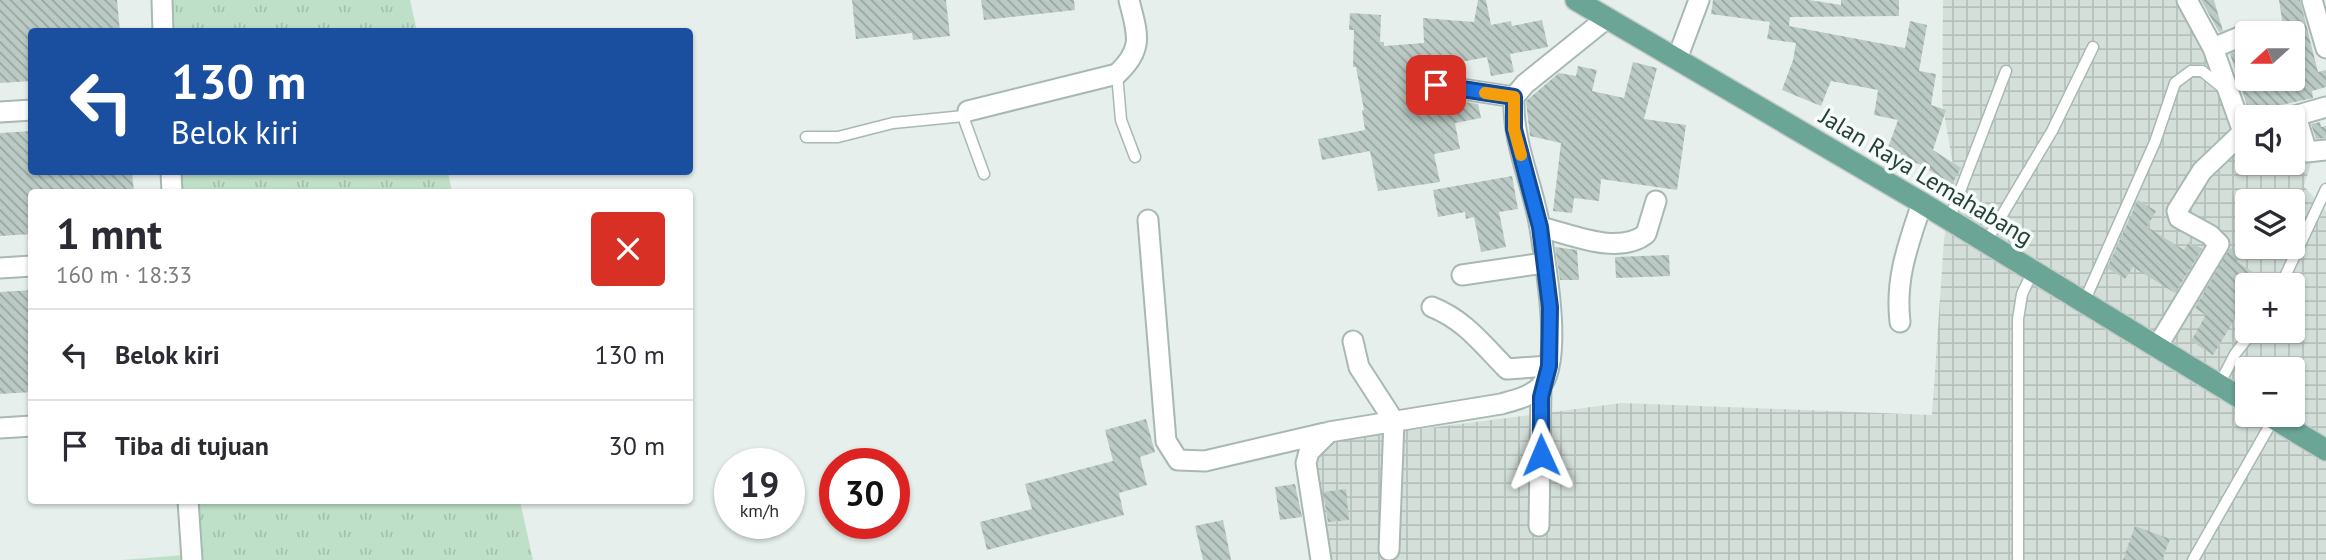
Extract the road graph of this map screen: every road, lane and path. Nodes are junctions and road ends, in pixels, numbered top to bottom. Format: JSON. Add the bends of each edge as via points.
{"nodes":[{"id":1,"x":162,"y":0,"type":"edge"},
{"id":2,"x":1129,"y":0,"type":"edge"},
{"id":3,"x":1576,"y":0,"type":"edge"},
{"id":4,"x":1699,"y":0,"type":"edge"},
{"id":5,"x":2187,"y":0,"type":"edge"},
{"id":6,"x":2312,"y":0,"type":"edge"},
{"id":7,"x":1607,"y":18,"type":"junction"},
{"id":8,"x":163,"y":28,"type":"edge"},
{"id":9,"x":2235,"y":39,"type":"edge"},
{"id":10,"x":2093,"y":47,"type":"dead end"},
{"id":11,"x":2213,"y":48,"type":"junction"},
{"id":12,"x":2326,"y":48,"type":"edge"},
{"id":13,"x":1677,"y":59,"type":"junction"},
{"id":14,"x":2006,"y":71,"type":"dead end"},
{"id":15,"x":1117,"y":74,"type":"junction"},
{"id":16,"x":1436,"y":85,"type":"dead end"},
{"id":17,"x":2229,"y":93,"type":"junction"},
{"id":18,"x":1514,"y":97,"type":"junction"},
{"id":19,"x":2235,"y":107,"type":"edge"},
{"id":20,"x":2326,"y":107,"type":"edge"},
{"id":21,"x":28,"y":110,"type":"edge"},
{"id":22,"x":0,"y":112,"type":"edge"},
{"id":23,"x":966,"y":113,"type":"junction"},
{"id":24,"x":2305,"y":114,"type":"edge"},
{"id":25,"x":806,"y":137,"type":"dead end"},
{"id":26,"x":2235,"y":140,"type":"edge"},
{"id":27,"x":2305,"y":145,"type":"edge"},
{"id":28,"x":2326,"y":150,"type":"edge"},
{"id":29,"x":1135,"y":157,"type":"dead end"},
{"id":30,"x":984,"y":174,"type":"dead end"},
{"id":31,"x":2326,"y":189,"type":"edge"},
{"id":32,"x":1656,"y":201,"type":"dead end"},
{"id":33,"x":1922,"y":203,"type":"junction"},
{"id":34,"x":1148,"y":220,"type":"dead end"},
{"id":35,"x":1949,"y":220,"type":"junction"},
{"id":36,"x":1540,"y":227,"type":"junction"},
{"id":37,"x":1985,"y":242,"type":"junction"},
{"id":38,"x":1544,"y":263,"type":"junction"},
{"id":39,"x":28,"y":266,"type":"edge"},
{"id":40,"x":0,"y":268,"type":"edge"},
{"id":41,"x":2033,"y":271,"type":"junction"},
{"id":42,"x":2287,"y":273,"type":"edge"},
{"id":43,"x":1462,"y":275,"type":"dead end"},
{"id":44,"x":2083,"y":302,"type":"junction"},
{"id":45,"x":1432,"y":307,"type":"dead end"},
{"id":46,"x":1900,"y":322,"type":"dead end"},
{"id":47,"x":1353,"y":341,"type":"dead end"},
{"id":48,"x":2244,"y":343,"type":"edge"},
{"id":49,"x":2157,"y":347,"type":"junction"},
{"id":50,"x":1549,"y":366,"type":"junction"},
{"id":51,"x":1541,"y":385,"type":"junction"},
{"id":52,"x":2219,"y":385,"type":"junction"},
{"id":53,"x":2235,"y":395,"type":"edge"},
{"id":54,"x":1394,"y":421,"type":"junction"},
{"id":55,"x":28,"y":426,"type":"edge"},
{"id":56,"x":2266,"y":427,"type":"edge"},
{"id":57,"x":2288,"y":427,"type":"edge"},
{"id":58,"x":0,"y":428,"type":"edge"},
{"id":59,"x":1329,"y":432,"type":"junction"},
{"id":60,"x":2326,"y":450,"type":"edge"},
{"id":61,"x":188,"y":504,"type":"edge"},
{"id":62,"x":1539,"y":526,"type":"dead end"},
{"id":63,"x":1389,"y":550,"type":"dead end"},
{"id":64,"x":192,"y":560,"type":"edge"},
{"id":65,"x":1321,"y":560,"type":"edge"},
{"id":66,"x":2018,"y":560,"type":"edge"},
{"id":67,"x":2193,"y":560,"type":"edge"}],
"edges":[{"from":1,"to":8,"type":"street"},
{"from":2,"to":15,"type":"street","via":[[1138,40],[1131,61]]},
{"from":3,"to":7,"type":"main road","name":"Jalan Raya Lemahabang"},
{"from":4,"to":13,"type":"street"},
{"from":5,"to":11,"type":"street"},
{"from":6,"to":12,"type":"street"},
{"from":7,"to":13,"type":"main road","name":"Jalan Raya Lemahabang"},
{"from":7,"to":18,"type":"street"},
{"from":9,"to":11,"type":"street"},
{"from":10,"to":37,"type":"lane","via":[[2052,131]]},
{"from":11,"to":17,"type":"street"},
{"from":13,"to":33,"type":"main road","name":"Jalan Raya Lemahabang"},
{"from":14,"to":35,"type":"lane"},
{"from":15,"to":23,"type":"street"},
{"from":15,"to":29,"type":"lane","via":[[1121,120]]},
{"from":16,"to":18,"type":"street"},
{"from":17,"to":19,"type":"street"},
{"from":17,"to":44,"type":"lane","via":[[2202,71],[2191,71],[2175,83],[2155,142]]},
{"from":18,"to":36,"type":"street","via":[[1514,129]]},
{"from":20,"to":24,"type":"street"},
{"from":21,"to":22,"type":"street"},
{"from":23,"to":25,"type":"lane","via":[[893,123],[838,137]]},
{"from":23,"to":30,"type":"lane"},
{"from":26,"to":49,"type":"street","via":[[2202,171],[2177,211],[2179,218],[2219,244]]},
{"from":27,"to":28,"type":"street","via":[[2308,153]]},
{"from":31,"to":42,"type":"lane"},
{"from":32,"to":36,"type":"street","via":[[1646,234],[1633,241],[1600,242]]},
{"from":33,"to":35,"type":"main road","name":"Jalan Raya Lemahabang"},
{"from":33,"to":46,"type":"street","via":[[1896,293]]},
{"from":34,"to":59,"type":"street","via":[[1166,441],[1171,454],[1178,460],[1205,461]]},
{"from":35,"to":37,"type":"main road","name":"Jalan Raya Lemahabang"},
{"from":36,"to":38,"type":"street"},
{"from":37,"to":41,"type":"main road","name":"Jalan Raya Lemahabang"},
{"from":38,"to":43,"type":"street"},
{"from":38,"to":50,"type":"street","via":[[1550,307]]},
{"from":39,"to":40,"type":"street"},
{"from":41,"to":44,"type":"main road","name":"Jalan Raya Lemahabang"},
{"from":41,"to":66,"type":"lane","via":[[2022,294],[2018,319]]},
{"from":44,"to":49,"type":"main road","name":"Jalan Raya Lemahabang"},
{"from":45,"to":50,"type":"street","via":[[1471,331],[1507,369]]},
{"from":47,"to":54,"type":"street","via":[[1363,374]]},
{"from":48,"to":52,"type":"lane"},
{"from":49,"to":52,"type":"main road","name":"Jalan Raya Lemahabang"},
{"from":50,"to":51,"type":"street"},
{"from":51,"to":54,"type":"street","via":[[1527,396],[1501,404]]},
{"from":51,"to":62,"type":"street"},
{"from":52,"to":53,"type":"main road","name":"Jalan Raya Lemahabang"},
{"from":54,"to":59,"type":"street"},
{"from":54,"to":63,"type":"street"},
{"from":55,"to":58,"type":"street"},
{"from":56,"to":67,"type":"lane"},
{"from":57,"to":60,"type":"main road"},
{"from":59,"to":65,"type":"street","via":[[1309,452],[1306,463]]},
{"from":61,"to":64,"type":"street"}]}
